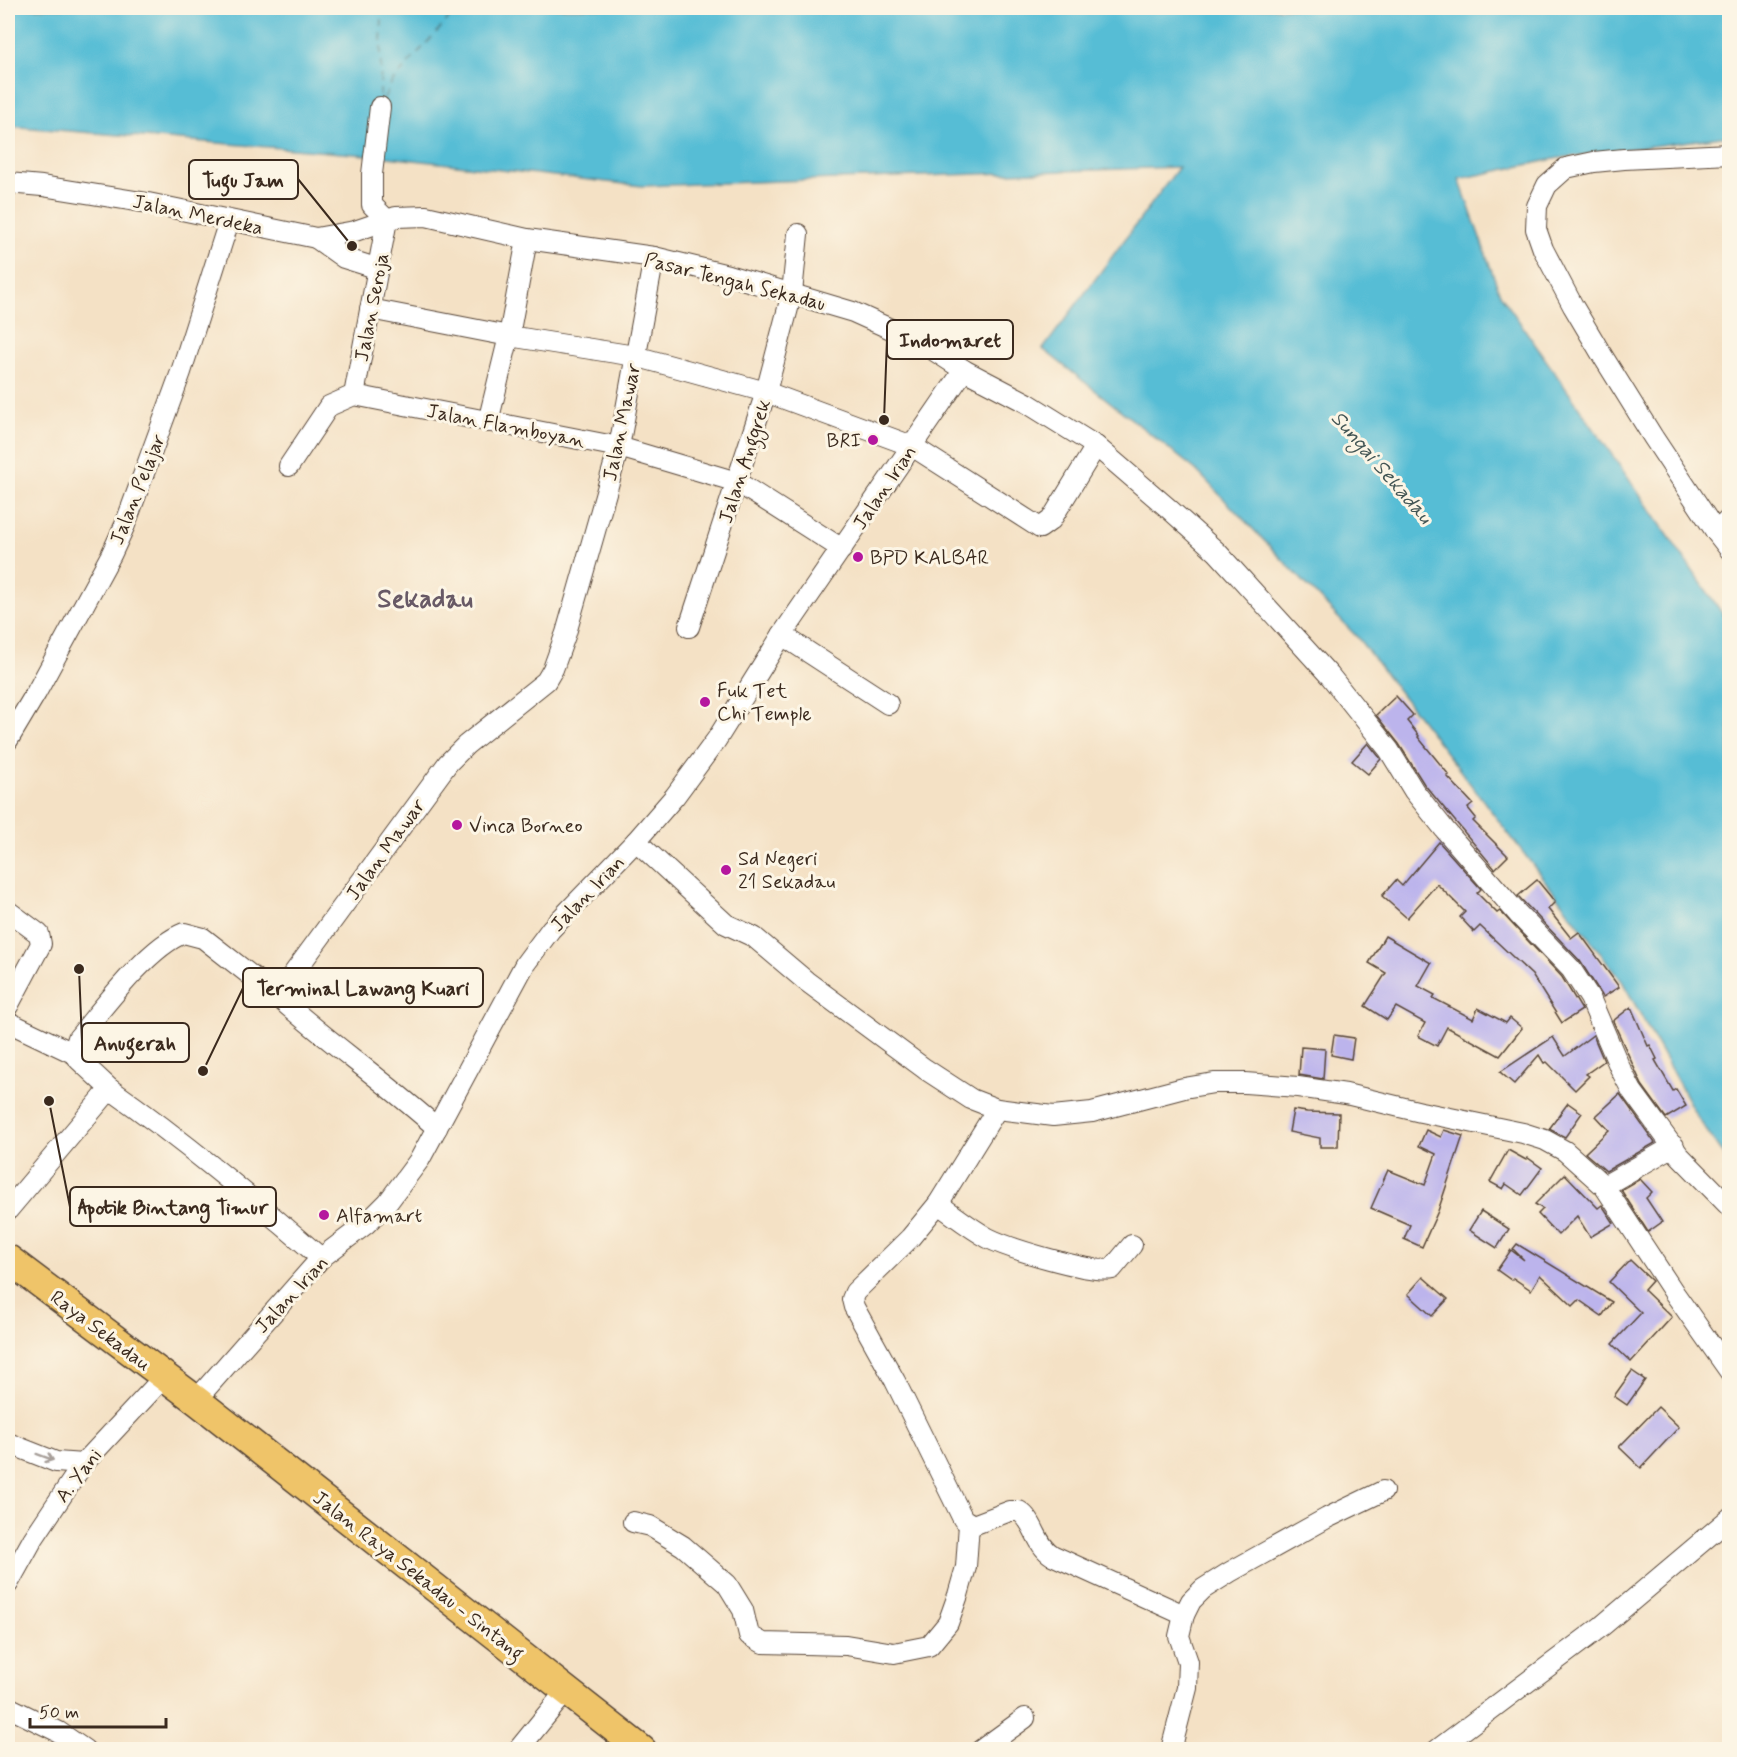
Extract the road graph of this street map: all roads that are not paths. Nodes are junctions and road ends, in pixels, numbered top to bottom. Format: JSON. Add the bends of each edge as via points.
{"nodes":[{"id":1,"x":380,"y":107,"type":"dead end"},
{"id":2,"x":1730,"y":154,"type":"edge"},
{"id":3,"x":8,"y":183,"type":"edge"},
{"id":4,"x":387,"y":220,"type":"junction"},
{"id":5,"x":229,"y":221,"type":"junction"},
{"id":6,"x":798,"y":234,"type":"dead end"},
{"id":7,"x":316,"y":238,"type":"junction"},
{"id":8,"x":527,"y":239,"type":"junction"},
{"id":9,"x":654,"y":257,"type":"junction"},
{"id":10,"x":379,"y":269,"type":"junction"},
{"id":11,"x":792,"y":293,"type":"junction"},
{"id":12,"x":370,"y":309,"type":"junction"},
{"id":13,"x":509,"y":336,"type":"junction"},
{"id":14,"x":635,"y":356,"type":"junction"},
{"id":15,"x":964,"y":370,"type":"junction"},
{"id":16,"x":766,"y":393,"type":"junction"},
{"id":17,"x":354,"y":395,"type":"junction"},
{"id":18,"x":488,"y":422,"type":"junction"},
{"id":19,"x":912,"y":446,"type":"junction"},
{"id":20,"x":1096,"y":446,"type":"junction"},
{"id":21,"x":619,"y":447,"type":"junction"},
{"id":22,"x":290,"y":466,"type":"dead end"},
{"id":23,"x":737,"y":482,"type":"junction"},
{"id":24,"x":1730,"y":518,"type":"edge"},
{"id":25,"x":1716,"y":532,"type":"junction"},
{"id":26,"x":842,"y":549,"type":"junction"},
{"id":27,"x":1730,"y":550,"type":"edge"},
{"id":28,"x":689,"y":627,"type":"dead end"},
{"id":29,"x":782,"y":635,"type":"junction"},
{"id":30,"x":888,"y":704,"type":"dead end"},
{"id":31,"x":8,"y":740,"type":"edge"},
{"id":32,"x":636,"y":841,"type":"junction"},
{"id":33,"x":8,"y":911,"type":"edge"},
{"id":34,"x":277,"y":996,"type":"junction"},
{"id":35,"x":8,"y":1006,"type":"edge"},
{"id":36,"x":8,"y":1022,"type":"edge"},
{"id":37,"x":75,"y":1054,"type":"junction"},
{"id":38,"x":110,"y":1089,"type":"junction"},
{"id":39,"x":997,"y":1109,"type":"junction"},
{"id":40,"x":437,"y":1128,"type":"junction"},
{"id":41,"x":1674,"y":1146,"type":"junction"},
{"id":42,"x":1604,"y":1186,"type":"junction"},
{"id":43,"x":938,"y":1204,"type":"junction"},
{"id":44,"x":1730,"y":1208,"type":"edge"},
{"id":45,"x":8,"y":1210,"type":"edge"},
{"id":46,"x":1131,"y":1245,"type":"dead end"},
{"id":47,"x":321,"y":1258,"type":"junction"},
{"id":48,"x":8,"y":1259,"type":"edge"},
{"id":49,"x":1730,"y":1372,"type":"edge"},
{"id":50,"x":164,"y":1377,"type":"junction"},
{"id":51,"x":196,"y":1400,"type":"junction"},
{"id":52,"x":8,"y":1443,"type":"edge"},
{"id":53,"x":83,"y":1464,"type":"junction"},
{"id":54,"x":1383,"y":1491,"type":"dead end"},
{"id":55,"x":1730,"y":1518,"type":"edge"},
{"id":56,"x":633,"y":1522,"type":"dead end"},
{"id":57,"x":969,"y":1524,"type":"junction"},
{"id":58,"x":8,"y":1584,"type":"edge"},
{"id":59,"x":1184,"y":1615,"type":"junction"},
{"id":60,"x":566,"y":1690,"type":"junction"},
{"id":61,"x":8,"y":1707,"type":"edge"},
{"id":62,"x":1025,"y":1718,"type":"dead end"},
{"id":63,"x":85,"y":1749,"type":"edge"},
{"id":64,"x":518,"y":1749,"type":"edge"},
{"id":65,"x":642,"y":1749,"type":"edge"},
{"id":66,"x":981,"y":1749,"type":"edge"},
{"id":67,"x":1171,"y":1749,"type":"edge"},
{"id":68,"x":1437,"y":1749,"type":"edge"}],
"edges":[{"from":1,"to":4,"type":"street","via":[[372,205]]},
{"from":2,"to":25,"type":"street","via":[[1624,159],[1566,168],[1547,185],[1537,206],[1536,229],[1573,306]]},
{"from":3,"to":5,"type":"street","name":"Jalan Merdeka","via":[[148,202]]},
{"from":4,"to":7,"type":"street","name":"Jalan Merdeka"},
{"from":4,"to":8,"type":"street","name":"Pasar Tengah Sekadau","via":[[426,216]]},
{"from":4,"to":10,"type":"street","name":"Jalan Seroja"},
{"from":5,"to":7,"type":"street","name":"Jalan Merdeka"},
{"from":5,"to":31,"type":"street","name":"Jalan Pelajar","via":[[181,372],[125,525]]},
{"from":6,"to":11,"type":"street","name":"Jalan Anggrek"},
{"from":7,"to":10,"type":"street","via":[[344,258]]},
{"from":8,"to":9,"type":"street","name":"Pasar Tengah Sekadau"},
{"from":8,"to":13,"type":"street"},
{"from":9,"to":11,"type":"street","name":"Pasar Tengah Sekadau"},
{"from":9,"to":14,"type":"street","name":"Jalan Mawar"},
{"from":10,"to":12,"type":"street","name":"Jalan Seroja"},
{"from":11,"to":15,"type":"street","name":"Pasar Tengah Sekadau","via":[[853,312],[924,344]]},
{"from":11,"to":16,"type":"street","name":"Jalan Anggrek"},
{"from":12,"to":13,"type":"street"},
{"from":12,"to":17,"type":"street","name":"Jalan Seroja"},
{"from":13,"to":14,"type":"street"},
{"from":13,"to":18,"type":"street"},
{"from":14,"to":16,"type":"street"},
{"from":14,"to":21,"type":"street","name":"Jalan Mawar"},
{"from":15,"to":19,"type":"street","name":"Jalan Irian"},
{"from":15,"to":20,"type":"street","name":"Pasar Tengah Sekadau"},
{"from":16,"to":19,"type":"street"},
{"from":16,"to":23,"type":"street","name":"Jalan Anggrek"},
{"from":17,"to":18,"type":"street","name":"Jalan Flamboyan"},
{"from":17,"to":22,"type":"street","via":[[328,406]]},
{"from":18,"to":21,"type":"street","name":"Jalan Flamboyan"},
{"from":19,"to":20,"type":"street","via":[[1040,528],[1051,520]]},
{"from":19,"to":26,"type":"street","name":"Jalan Irian"},
{"from":20,"to":41,"type":"street","name":"Pasar Tengah Sekadau","via":[[1217,552],[1336,684],[1445,830],[1571,969],[1590,998],[1632,1091]]},
{"from":21,"to":23,"type":"street","name":"Jalan Flamboyan"},
{"from":21,"to":34,"type":"street","name":"Jalan Mawar","via":[[566,633],[546,681],[448,763]]},
{"from":23,"to":26,"type":"street","name":"Jalan Flamboyan"},
{"from":23,"to":28,"type":"street","name":"Jalan Anggrek"},
{"from":24,"to":25,"type":"street"},
{"from":25,"to":27,"type":"street"},
{"from":26,"to":29,"type":"street","name":"Jalan Irian"},
{"from":29,"to":30,"type":"street"},
{"from":29,"to":32,"type":"street","name":"Jalan Irian","via":[[717,739]]},
{"from":32,"to":39,"type":"street","via":[[726,924],[754,937],[806,981],[925,1069],[971,1099]]},
{"from":32,"to":40,"type":"street","name":"Jalan Irian","via":[[551,929],[525,964]]},
{"from":33,"to":35,"type":"street","via":[[39,934],[41,940]]},
{"from":34,"to":37,"type":"street","via":[[203,938],[184,933],[162,945],[116,993],[78,1038]]},
{"from":34,"to":40,"type":"street"},
{"from":36,"to":37,"type":"street"},
{"from":37,"to":38,"type":"street"},
{"from":38,"to":45,"type":"street"},
{"from":38,"to":47,"type":"street","via":[[163,1126]]},
{"from":39,"to":42,"type":"street","via":[[1053,1116],[1092,1112],[1214,1083],[1298,1086],[1545,1140],[1565,1151]]},
{"from":39,"to":43,"type":"street"},
{"from":40,"to":47,"type":"street","name":"Jalan Irian","via":[[388,1202]]},
{"from":41,"to":42,"type":"street"},
{"from":41,"to":44,"type":"street","name":"Pasar Tengah Sekadau"},
{"from":42,"to":49,"type":"street"},
{"from":43,"to":46,"type":"street","via":[[994,1241],[1081,1267],[1112,1269]]},
{"from":43,"to":57,"type":"street","via":[[852,1299],[963,1519]]},
{"from":47,"to":51,"type":"street","name":"Jalan Irian"},
{"from":48,"to":50,"type":"highway","name":"Raya Sekadau"},
{"from":50,"to":51,"type":"highway","name":"Raya Sekadau"},
{"from":50,"to":53,"type":"street","name":"A. Yani"},
{"from":51,"to":60,"type":"highway","name":"Jalan Raya Sekadau - Sintang"},
{"from":52,"to":53,"type":"street","one_way":true,"via":[[56,1461]]},
{"from":53,"to":58,"type":"street","name":"A. Yani"},
{"from":54,"to":59,"type":"street","via":[[1214,1582],[1191,1601]]},
{"from":55,"to":68,"type":"street","via":[[1602,1626]]},
{"from":56,"to":57,"type":"street","via":[[650,1526],[683,1546],[727,1584],[743,1610],[749,1635],[763,1643],[846,1645],[894,1653],[928,1646],[948,1623],[966,1568]]},
{"from":57,"to":59,"type":"street","via":[[981,1524],[1019,1511],[1044,1550]]},
{"from":59,"to":67,"type":"street","via":[[1179,1636],[1188,1662],[1188,1676]]},
{"from":60,"to":64,"type":"street"},
{"from":60,"to":65,"type":"highway","name":"Jalan Raya Sekadau - Sintang"},
{"from":61,"to":63,"type":"street"},
{"from":62,"to":66,"type":"street"}]}
